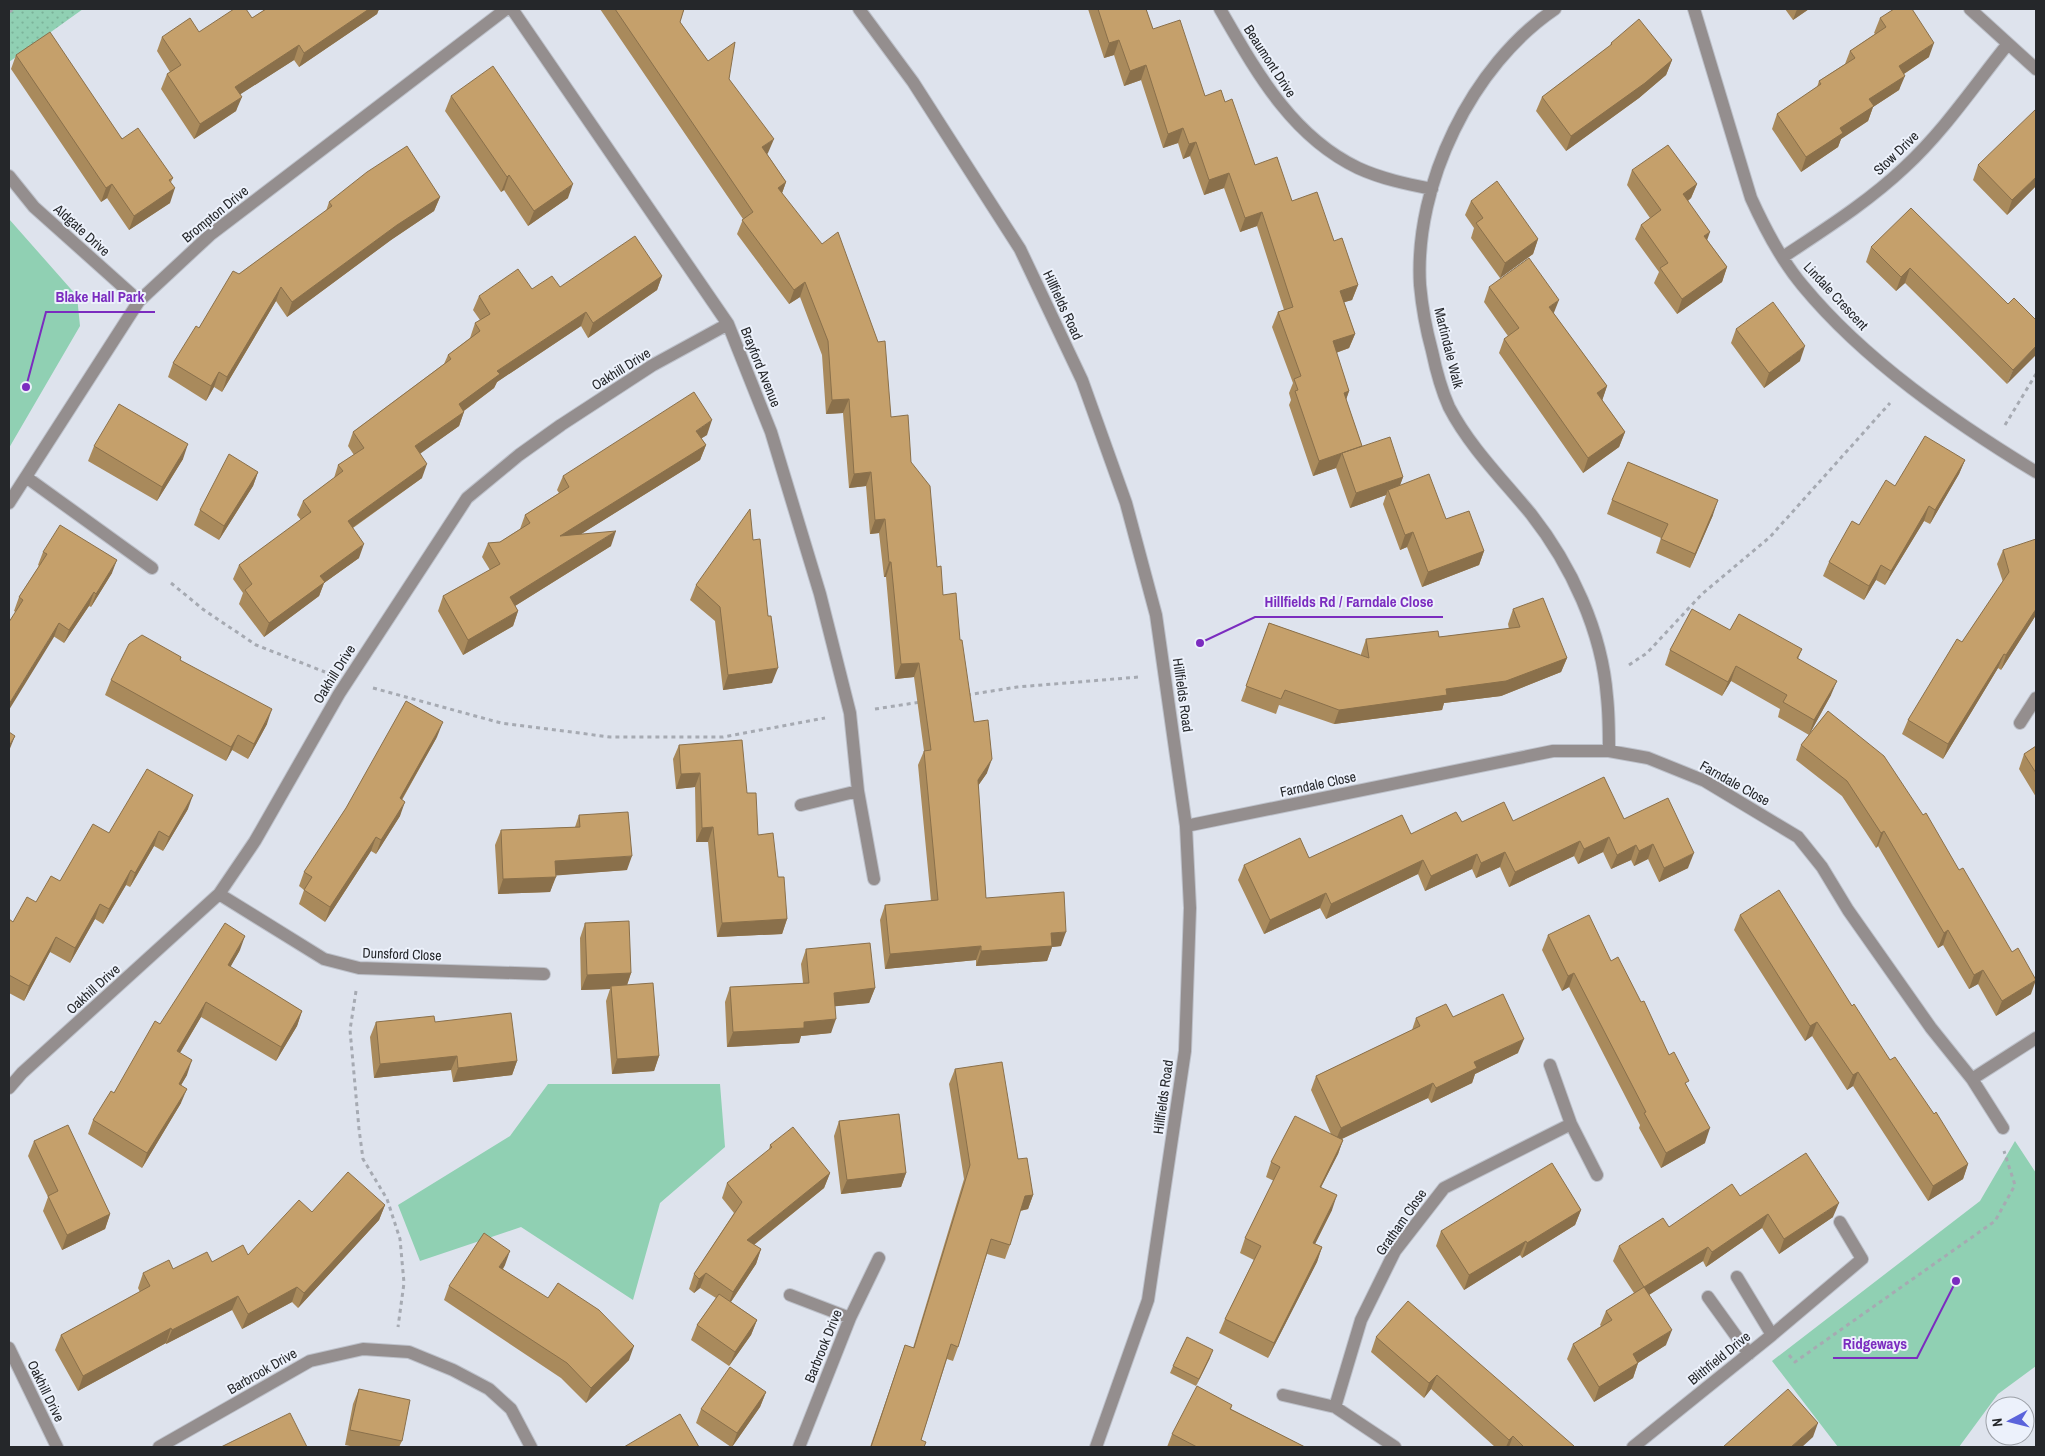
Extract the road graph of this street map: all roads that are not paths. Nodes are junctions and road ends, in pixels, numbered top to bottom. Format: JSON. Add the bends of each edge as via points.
{"nodes":[{"id":1,"x":506,"y":9,"type":"edge"},
{"id":2,"x":512,"y":9,"type":"edge"},
{"id":3,"x":859,"y":9,"type":"edge"},
{"id":4,"x":1220,"y":9,"type":"edge"},
{"id":5,"x":1555,"y":9,"type":"edge"},
{"id":6,"x":1694,"y":9,"type":"edge"},
{"id":7,"x":1970,"y":9,"type":"edge"},
{"id":8,"x":2007,"y":45,"type":"junction"},
{"id":9,"x":2036,"y":69,"type":"edge"},
{"id":10,"x":9,"y":176,"type":"edge"},
{"id":11,"x":1432,"y":189,"type":"junction"},
{"id":12,"x":1783,"y":257,"type":"junction"},
{"id":13,"x":139,"y":301,"type":"junction"},
{"id":14,"x":728,"y":324,"type":"junction"},
{"id":15,"x":2036,"y":472,"type":"edge"},
{"id":16,"x":26,"y":477,"type":"junction"},
{"id":17,"x":9,"y":503,"type":"edge"},
{"id":18,"x":152,"y":568,"type":"road end"},
{"id":19,"x":2036,"y":698,"type":"edge"},
{"id":20,"x":2020,"y":723,"type":"dead end"},
{"id":21,"x":1610,"y":752,"type":"junction"},
{"id":22,"x":858,"y":791,"type":"junction"},
{"id":23,"x":801,"y":805,"type":"dead end"},
{"id":24,"x":1186,"y":826,"type":"junction"},
{"id":25,"x":874,"y":880,"type":"dead end"},
{"id":26,"x":220,"y":894,"type":"junction"},
{"id":27,"x":544,"y":974,"type":"dead end"},
{"id":28,"x":2036,"y":1038,"type":"edge"},
{"id":29,"x":1550,"y":1065,"type":"dead end"},
{"id":30,"x":1972,"y":1078,"type":"junction"},
{"id":31,"x":9,"y":1088,"type":"edge"},
{"id":32,"x":1571,"y":1124,"type":"junction"},
{"id":33,"x":2003,"y":1128,"type":"road end"},
{"id":34,"x":1597,"y":1175,"type":"dead end"},
{"id":35,"x":1840,"y":1222,"type":"edge"},
{"id":36,"x":879,"y":1258,"type":"dead end"},
{"id":37,"x":1737,"y":1277,"type":"dead end"},
{"id":38,"x":790,"y":1295,"type":"dead end"},
{"id":39,"x":1708,"y":1297,"type":"dead end"},
{"id":40,"x":850,"y":1318,"type":"junction"},
{"id":41,"x":1772,"y":1335,"type":"junction"},
{"id":42,"x":9,"y":1348,"type":"edge"},
{"id":43,"x":1749,"y":1354,"type":"junction"},
{"id":44,"x":1283,"y":1395,"type":"dead end"},
{"id":45,"x":1335,"y":1407,"type":"junction"},
{"id":46,"x":57,"y":1447,"type":"edge"},
{"id":47,"x":159,"y":1447,"type":"edge"},
{"id":48,"x":531,"y":1447,"type":"edge"},
{"id":49,"x":799,"y":1447,"type":"edge"},
{"id":50,"x":1096,"y":1447,"type":"edge"},
{"id":51,"x":1395,"y":1447,"type":"edge"},
{"id":52,"x":1633,"y":1447,"type":"edge"}],
"edges":[{"from":1,"to":13,"type":"street","name":"Brompton Drive","via":[[210,235]]},
{"from":2,"to":14,"type":"street","name":"Brayford Avenue"},
{"from":3,"to":24,"type":"street","name":"Hillfields Road","via":[[913,82],[1020,249],[1082,380],[1126,503],[1156,616]]},
{"from":4,"to":11,"type":"street","name":"Beaumont Drive","via":[[1273,96],[1303,130],[1358,168],[1389,180]]},
{"from":5,"to":11,"type":"street","name":"Martindale Walk","via":[[1537,21],[1486,76],[1461,115]]},
{"from":6,"to":12,"type":"street","name":"Lindale Crescent","via":[[1751,198]]},
{"from":7,"to":8,"type":"street"},
{"from":8,"to":9,"type":"street"},
{"from":8,"to":12,"type":"street","name":"Stow Drive","via":[[1934,137],[1905,167],[1868,199]]},
{"from":10,"to":13,"type":"street","name":"Aldgate Drive","via":[[34,207]]},
{"from":11,"to":21,"type":"street","name":"Martindale Walk","via":[[1423,237],[1420,284],[1438,376],[1449,407],[1465,432],[1556,547],[1575,583],[1596,641],[1607,695]]},
{"from":12,"to":15,"type":"street","name":"Lindale Crescent","via":[[1802,286],[1824,309],[1907,384],[1992,446]]},
{"from":13,"to":16,"type":"street","name":"Brompton Drive"},
{"from":14,"to":22,"type":"street","name":"Brayford Avenue","via":[[771,432],[820,594],[850,713]]},
{"from":14,"to":26,"type":"street","name":"Oakhill Drive","via":[[653,365],[561,425],[467,498],[347,680],[255,841]]},
{"from":16,"to":17,"type":"street","name":"Brompton Drive"},
{"from":16,"to":18,"type":"street"},
{"from":19,"to":20,"type":"street"},
{"from":21,"to":24,"type":"street","name":"Farndale Close","via":[[1553,751]]},
{"from":21,"to":30,"type":"street","name":"Farndale Close","via":[[1648,758],[1705,781],[1798,837],[1822,867],[1848,910],[1931,1028]]},
{"from":22,"to":23,"type":"street"},
{"from":22,"to":25,"type":"street","name":"Brayford Avenue"},
{"from":24,"to":50,"type":"street","name":"Hillfields Road","via":[[1190,908],[1185,1051],[1148,1300]]},
{"from":26,"to":27,"type":"street","name":"Dunsford Close","via":[[324,959],[359,968]]},
{"from":26,"to":31,"type":"street","name":"Oakhill Drive"},
{"from":28,"to":30,"type":"street"},
{"from":29,"to":32,"type":"street"},
{"from":30,"to":33,"type":"street","name":"Farndale Close"},
{"from":32,"to":34,"type":"street"},
{"from":32,"to":45,"type":"street","name":"Gratham Close","via":[[1444,1188],[1396,1251],[1361,1320]]},
{"from":35,"to":41,"type":"street","via":[[1862,1259]]},
{"from":36,"to":40,"type":"street","name":"Barbrook Drive"},
{"from":37,"to":41,"type":"street","name":"Blithfield Drive"},
{"from":38,"to":40,"type":"street"},
{"from":39,"to":43,"type":"street"},
{"from":40,"to":49,"type":"street","name":"Barbrook Drive"},
{"from":41,"to":43,"type":"street","name":"Blithfield Drive"},
{"from":42,"to":46,"type":"street","name":"Oakhill Drive"},
{"from":43,"to":52,"type":"street","name":"Blithfield Drive"},
{"from":44,"to":45,"type":"street"},
{"from":45,"to":51,"type":"street"},
{"from":47,"to":48,"type":"street","name":"Barbrook Drive","via":[[310,1361],[363,1349],[418,1356],[489,1388],[511,1409]]}]}
